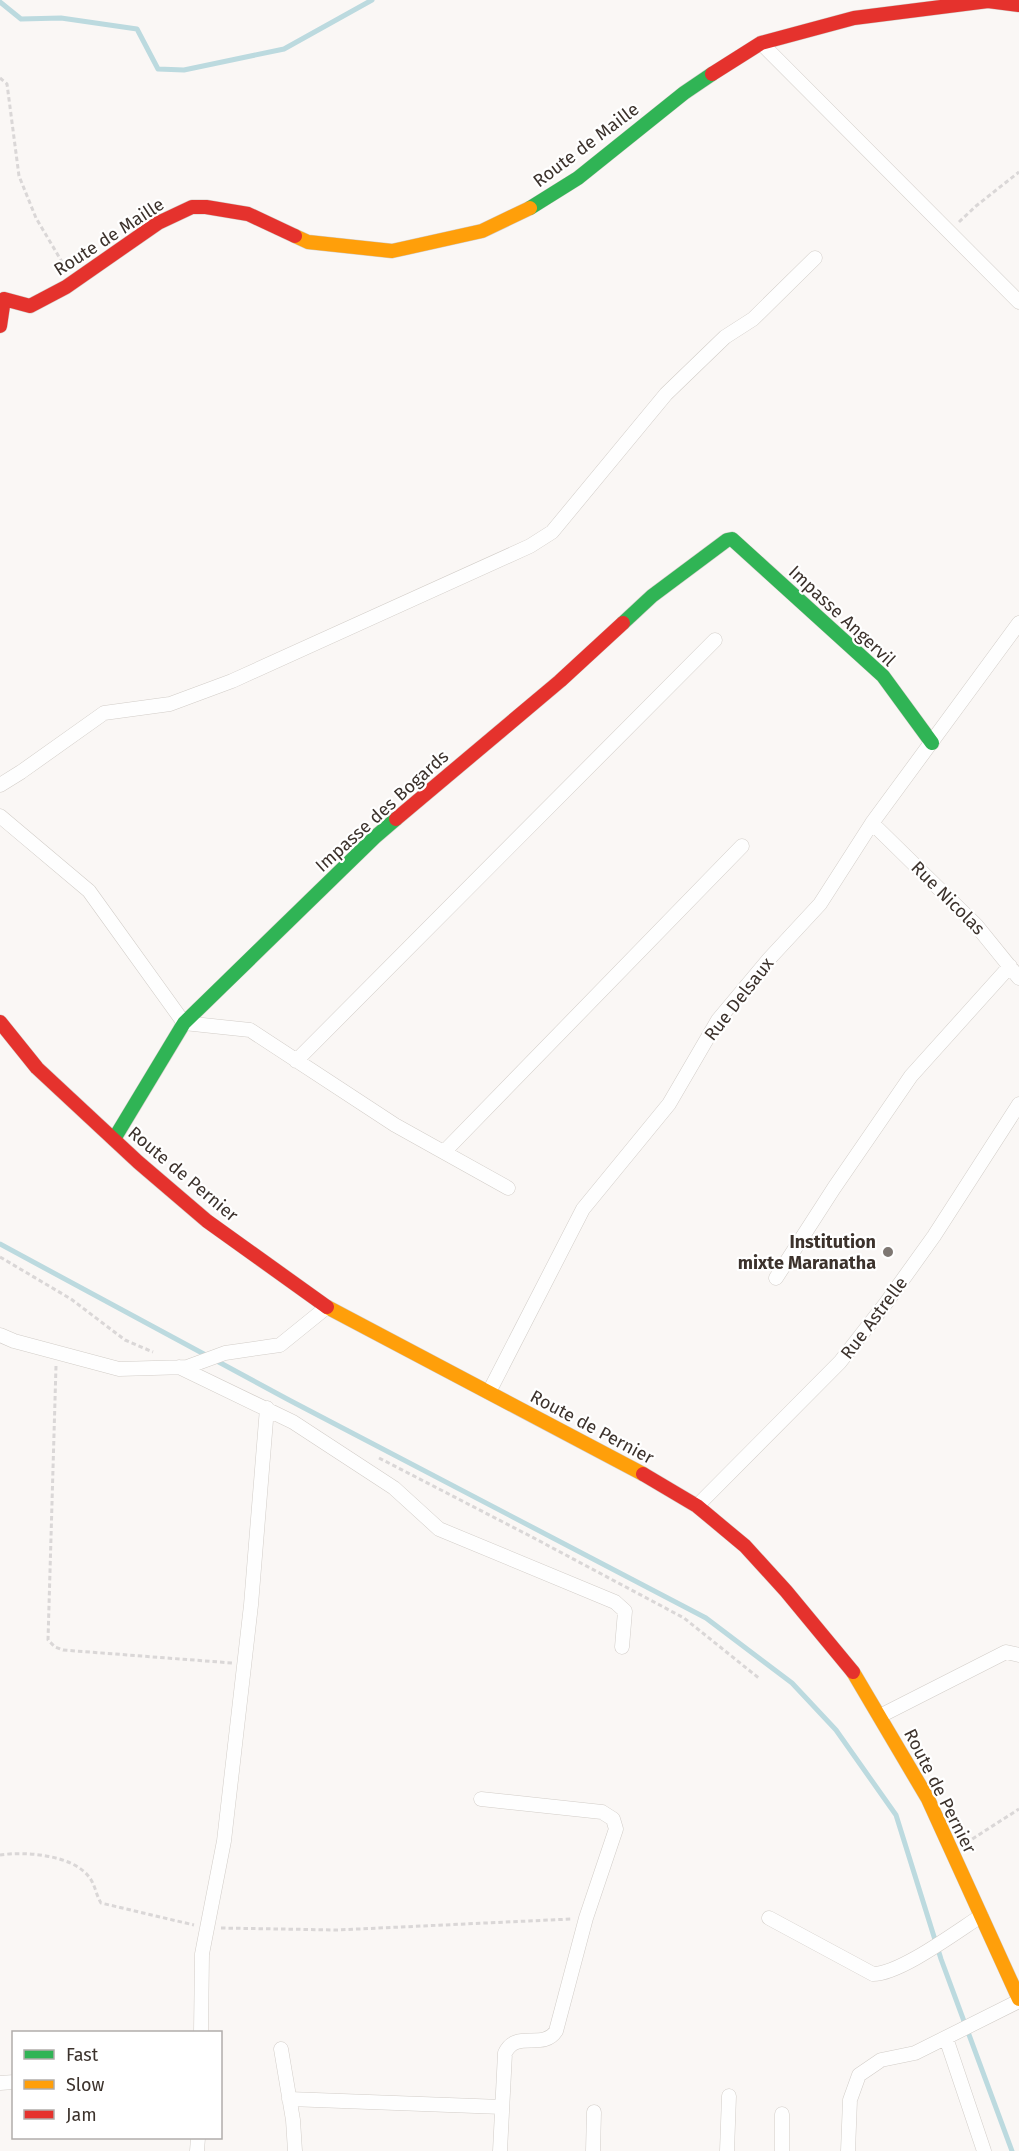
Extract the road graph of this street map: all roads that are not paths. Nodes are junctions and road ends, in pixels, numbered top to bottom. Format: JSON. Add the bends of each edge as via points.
{"nodes":[{"id":1,"x":1019,"y":5,"type":"edge"},
{"id":2,"x":761,"y":43,"type":"junction"},
{"id":3,"x":815,"y":258,"type":"dead end"},
{"id":4,"x":1019,"y":302,"type":"edge"},
{"id":5,"x":0,"y":326,"type":"edge"},
{"id":6,"x":716,"y":548,"type":"joint"},
{"id":7,"x":1019,"y":623,"type":"edge"},
{"id":8,"x":716,"y":640,"type":"dead end"},
{"id":9,"x":932,"y":743,"type":"junction"},
{"id":10,"x":0,"y":784,"type":"edge"},
{"id":11,"x":0,"y":816,"type":"edge"},
{"id":12,"x":872,"y":823,"type":"junction"},
{"id":13,"x":742,"y":846,"type":"dead end"},
{"id":14,"x":1010,"y":966,"type":"junction"},
{"id":15,"x":1019,"y":978,"type":"edge"},
{"id":16,"x":0,"y":1022,"type":"edge"},
{"id":17,"x":184,"y":1023,"type":"junction"},
{"id":18,"x":296,"y":1061,"type":"junction"},
{"id":19,"x":1019,"y":1104,"type":"edge"},
{"id":20,"x":114,"y":1139,"type":"junction"},
{"id":21,"x":444,"y":1152,"type":"junction"},
{"id":22,"x":508,"y":1188,"type":"dead end"},
{"id":23,"x":776,"y":1278,"type":"dead end"},
{"id":24,"x":327,"y":1307,"type":"junction"},
{"id":25,"x":0,"y":1335,"type":"edge"},
{"id":26,"x":183,"y":1367,"type":"junction"},
{"id":27,"x":489,"y":1392,"type":"junction"},
{"id":28,"x":267,"y":1408,"type":"junction"},
{"id":29,"x":697,"y":1506,"type":"junction"},
{"id":30,"x":622,"y":1647,"type":"dead end"},
{"id":31,"x":1019,"y":1655,"type":"edge"},
{"id":32,"x":880,"y":1716,"type":"junction"},
{"id":33,"x":480,"y":1798,"type":"dead end"},
{"id":34,"x":981,"y":1916,"type":"junction"},
{"id":35,"x":769,"y":1918,"type":"dead end"},
{"id":36,"x":1019,"y":2000,"type":"edge"},
{"id":37,"x":201,"y":2031,"type":"edge"},
{"id":38,"x":946,"y":2038,"type":"junction"},
{"id":39,"x":281,"y":2049,"type":"dead end"},
{"id":40,"x":729,"y":2096,"type":"dead end"},
{"id":41,"x":290,"y":2099,"type":"junction"},
{"id":42,"x":502,"y":2107,"type":"junction"},
{"id":43,"x":594,"y":2112,"type":"dead end"},
{"id":44,"x":782,"y":2114,"type":"dead end"},
{"id":45,"x":295,"y":2151,"type":"edge"},
{"id":46,"x":500,"y":2151,"type":"edge"},
{"id":47,"x":593,"y":2151,"type":"edge"},
{"id":48,"x":727,"y":2151,"type":"edge"},
{"id":49,"x":782,"y":2151,"type":"edge"},
{"id":50,"x":848,"y":2151,"type":"edge"},
{"id":51,"x":984,"y":2151,"type":"edge"}],
"edges":[{"from":1,"to":2,"type":"street","name":"Route de Maille","via":[[988,1],[877,15]]},
{"from":2,"to":4,"type":"street"},
{"from":2,"to":5,"type":"street","name":"Route de Maille","via":[[684,93],[578,178],[521,213],[482,231],[392,251],[365,249],[308,242],[248,214],[192,207],[158,223],[30,306],[4,299]]},
{"from":3,"to":10,"type":"street","via":[[753,319],[725,337],[666,394],[552,532],[531,546],[232,681],[170,704],[104,713]]},
{"from":6,"to":9,"type":"street","name":"Impasse Angervil","via":[[727,540],[736,542],[883,676]]},
{"from":6,"to":17,"type":"street","name":"Impasse des Bogards","via":[[652,596],[560,681],[375,837]]},
{"from":7,"to":9,"type":"street","name":"Rue Delsaux"},
{"from":8,"to":18,"type":"street"},
{"from":9,"to":12,"type":"street","name":"Rue Delsaux"},
{"from":11,"to":17,"type":"street","via":[[89,891]]},
{"from":12,"to":14,"type":"street","name":"Rue Nicolas","via":[[976,925]]},
{"from":12,"to":27,"type":"street","name":"Rue Delsaux","via":[[820,904],[718,1020],[669,1104],[583,1209]]},
{"from":13,"to":21,"type":"street"},
{"from":14,"to":15,"type":"street","name":"Rue Nicolas"},
{"from":14,"to":23,"type":"street","via":[[911,1076]]},
{"from":16,"to":20,"type":"street","name":"Route de Pernier","via":[[37,1068]]},
{"from":17,"to":18,"type":"street","via":[[250,1030]]},
{"from":17,"to":20,"type":"street","name":"Impasse des Bogards"},
{"from":18,"to":21,"type":"street"},
{"from":19,"to":29,"type":"street","name":"Rue Astrelle","via":[[934,1236],[840,1362]]},
{"from":20,"to":24,"type":"street","name":"Route de Pernier","via":[[207,1221]]},
{"from":21,"to":22,"type":"street"},
{"from":24,"to":26,"type":"street","via":[[280,1345],[225,1353]]},
{"from":24,"to":27,"type":"street","name":"Route de Pernier"},
{"from":25,"to":26,"type":"street","via":[[119,1369]]},
{"from":26,"to":28,"type":"street"},
{"from":27,"to":29,"type":"street","name":"Route de Pernier"},
{"from":28,"to":30,"type":"street","via":[[376,1475],[439,1529],[615,1602],[626,1611]]},
{"from":28,"to":37,"type":"street","via":[[251,1605],[224,1841],[202,1954]]},
{"from":29,"to":32,"type":"street","name":"Route de Pernier","via":[[745,1546],[786,1590],[850,1668]]},
{"from":31,"to":32,"type":"street","via":[[1006,1652]]},
{"from":32,"to":34,"type":"street","name":"Route de Pernier","via":[[928,1799]]},
{"from":33,"to":42,"type":"street","via":[[602,1812],[613,1819],[616,1829],[586,1918],[554,2035],[508,2046]]},
{"from":34,"to":35,"type":"street","via":[[882,1974],[873,1974]]},
{"from":34,"to":36,"type":"street","name":"Route de Pernier"},
{"from":36,"to":38,"type":"street"},
{"from":38,"to":50,"type":"street","via":[[915,2053],[881,2060],[859,2075],[850,2100]]},
{"from":38,"to":51,"type":"street"},
{"from":39,"to":41,"type":"street"},
{"from":40,"to":48,"type":"street"},
{"from":41,"to":42,"type":"street"},
{"from":41,"to":45,"type":"street"},
{"from":42,"to":46,"type":"street"},
{"from":43,"to":47,"type":"street"},
{"from":44,"to":49,"type":"street"}]}
